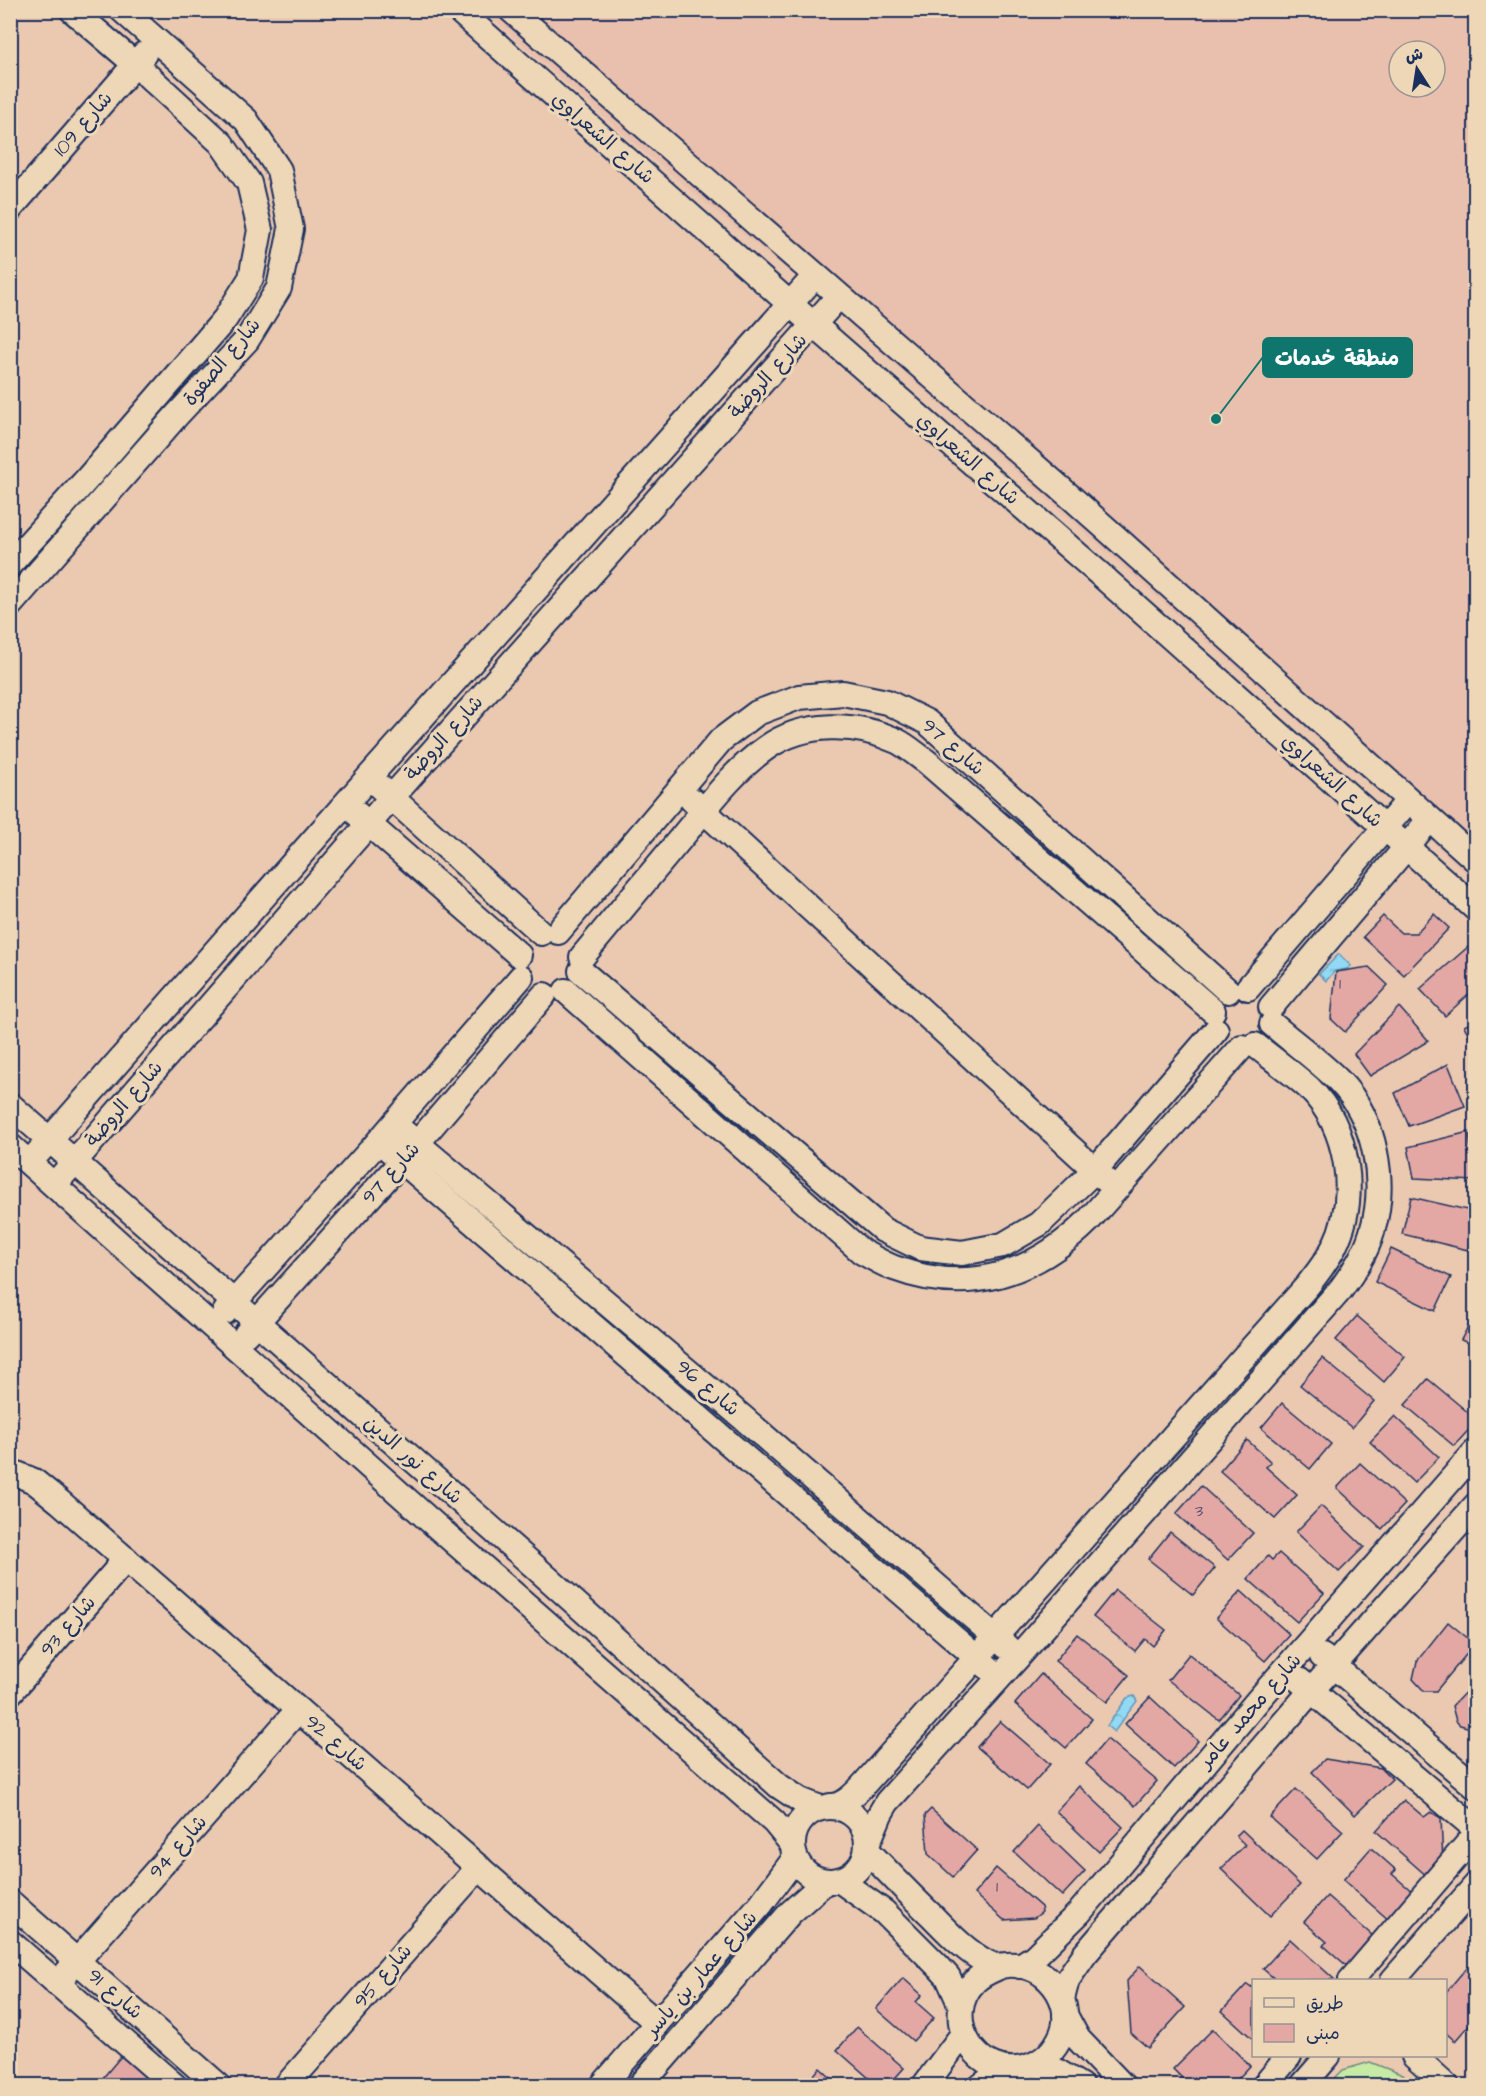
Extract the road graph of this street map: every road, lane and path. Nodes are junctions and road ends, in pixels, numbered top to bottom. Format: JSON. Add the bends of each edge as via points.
{"nodes":[{"id":1,"x":72,"y":10,"type":"edge"},
{"id":2,"x":122,"y":10,"type":"edge"},
{"id":3,"x":458,"y":10,"type":"edge"},
{"id":4,"x":511,"y":10,"type":"edge"},
{"id":5,"x":156,"y":41,"type":"junction"},
{"id":6,"x":135,"y":64,"type":"junction"},
{"id":7,"x":10,"y":209,"type":"edge"},
{"id":8,"x":815,"y":276,"type":"junction"},
{"id":9,"x":838,"y":297,"type":"junction"},
{"id":10,"x":790,"y":304,"type":"junction"},
{"id":11,"x":814,"y":324,"type":"junction"},
{"id":12,"x":10,"y":564,"type":"edge"},
{"id":13,"x":10,"y":605,"type":"edge"},
{"id":14,"x":369,"y":777,"type":"junction"},
{"id":15,"x":679,"y":789,"type":"junction"},
{"id":16,"x":392,"y":797,"type":"junction"},
{"id":17,"x":1408,"y":801,"type":"junction"},
{"id":18,"x":345,"y":804,"type":"junction"},
{"id":19,"x":704,"y":811,"type":"junction"},
{"id":20,"x":1430,"y":819,"type":"junction"},
{"id":21,"x":368,"y":824,"type":"junction"},
{"id":22,"x":1384,"y":828,"type":"junction"},
{"id":23,"x":1406,"y":847,"type":"junction"},
{"id":24,"x":1476,"y":860,"type":"edge"},
{"id":25,"x":1476,"y":909,"type":"edge"},
{"id":26,"x":550,"y":932,"type":"junction"},
{"id":27,"x":581,"y":964,"type":"junction"},
{"id":28,"x":520,"y":966,"type":"junction"},
{"id":29,"x":1238,"y":989,"type":"junction"},
{"id":30,"x":555,"y":993,"type":"junction"},
{"id":31,"x":1272,"y":1015,"type":"junction"},
{"id":32,"x":1214,"y":1021,"type":"junction"},
{"id":33,"x":1249,"y":1046,"type":"junction"},
{"id":34,"x":10,"y":1105,"type":"edge"},
{"id":35,"x":386,"y":1132,"type":"junction"},
{"id":36,"x":50,"y":1139,"type":"junction"},
{"id":37,"x":10,"y":1146,"type":"edge"},
{"id":38,"x":409,"y":1152,"type":"junction"},
{"id":39,"x":74,"y":1161,"type":"junction"},
{"id":40,"x":30,"y":1162,"type":"junction"},
{"id":41,"x":1095,"y":1170,"type":"junction"},
{"id":42,"x":55,"y":1184,"type":"junction"},
{"id":43,"x":1116,"y":1190,"type":"junction"},
{"id":44,"x":234,"y":1302,"type":"junction"},
{"id":45,"x":257,"y":1322,"type":"junction"},
{"id":46,"x":212,"y":1327,"type":"junction"},
{"id":47,"x":235,"y":1347,"type":"junction"},
{"id":48,"x":1476,"y":1451,"type":"edge"},
{"id":49,"x":10,"y":1471,"type":"edge"},
{"id":50,"x":1476,"y":1505,"type":"edge"},
{"id":51,"x":126,"y":1559,"type":"junction"},
{"id":52,"x":996,"y":1638,"type":"junction"},
{"id":53,"x":1308,"y":1644,"type":"junction"},
{"id":54,"x":1018,"y":1657,"type":"junction"},
{"id":55,"x":978,"y":1659,"type":"junction"},
{"id":56,"x":1334,"y":1665,"type":"junction"},
{"id":57,"x":1286,"y":1669,"type":"junction"},
{"id":58,"x":1000,"y":1678,"type":"junction"},
{"id":59,"x":1312,"y":1690,"type":"junction"},
{"id":60,"x":10,"y":1693,"type":"edge"},
{"id":61,"x":298,"y":1710,"type":"junction"},
{"id":62,"x":1476,"y":1787,"type":"edge"},
{"id":63,"x":825,"y":1807,"type":"junction"},
{"id":64,"x":1476,"y":1828,"type":"edge"},
{"id":65,"x":1476,"y":1834,"type":"edge"},
{"id":66,"x":867,"y":1847,"type":"junction"},
{"id":67,"x":794,"y":1851,"type":"junction"},
{"id":68,"x":479,"y":1867,"type":"junction"},
{"id":69,"x":832,"y":1880,"type":"junction"},
{"id":70,"x":1476,"y":1885,"type":"edge"},
{"id":71,"x":10,"y":1902,"type":"edge"},
{"id":72,"x":10,"y":1942,"type":"edge"},
{"id":73,"x":77,"y":1962,"type":"junction"},
{"id":74,"x":1010,"y":1966,"type":"junction"},
{"id":75,"x":1352,"y":1979,"type":"edge"},
{"id":76,"x":1394,"y":1979,"type":"edge"},
{"id":77,"x":57,"y":1984,"type":"junction"},
{"id":78,"x":961,"y":2006,"type":"junction"},
{"id":79,"x":1064,"y":2007,"type":"junction"},
{"id":80,"x":657,"y":2023,"type":"junction"},
{"id":81,"x":963,"y":2034,"type":"junction"},
{"id":82,"x":1287,"y":2057,"type":"edge"},
{"id":83,"x":1326,"y":2057,"type":"edge"},
{"id":84,"x":1416,"y":2057,"type":"edge"},
{"id":85,"x":1035,"y":2065,"type":"junction"},
{"id":86,"x":1004,"y":2069,"type":"junction"},
{"id":87,"x":175,"y":2085,"type":"edge"},
{"id":88,"x":219,"y":2085,"type":"edge"},
{"id":89,"x":286,"y":2085,"type":"edge"},
{"id":90,"x":602,"y":2085,"type":"edge"},
{"id":91,"x":640,"y":2085,"type":"edge"},
{"id":92,"x":924,"y":2085,"type":"edge"},
{"id":93,"x":981,"y":2085,"type":"edge"},
{"id":94,"x":1081,"y":2085,"type":"edge"},
{"id":95,"x":1123,"y":2085,"type":"edge"},
{"id":96,"x":1264,"y":2085,"type":"edge"},
{"id":97,"x":1302,"y":2085,"type":"edge"},
{"id":98,"x":1447,"y":2085,"type":"edge"}],
"edges":[{"from":1,"to":6,"type":"street","name":"شارع الصفوة"},
{"from":2,"to":5,"type":"street","name":"شارع الصفوة"},
{"from":3,"to":10,"type":"street","name":"شارع الشعراوي"},
{"from":4,"to":8,"type":"street","name":"شارع الشعراوي"},
{"from":5,"to":6,"type":"street","name":"شارع 109"},
{"from":5,"to":13,"type":"street","name":"شارع الصفوة","via":[[246,120],[279,170],[291,229],[279,288],[247,340]]},
{"from":6,"to":7,"type":"street","name":"شارع 109"},
{"from":6,"to":12,"type":"street","name":"شارع الصفوة","via":[[221,142],[249,183],[260,230],[251,278],[225,319]]},
{"from":8,"to":9,"type":"street","name":"شارع الشعراوي"},
{"from":8,"to":10,"type":"street","name":"شارع الروضة"},
{"from":9,"to":11,"type":"street","name":"شارع الروضة"},
{"from":9,"to":17,"type":"street","name":"شارع الشعراوي","via":[[1073,499]]},
{"from":10,"to":11,"type":"street","name":"شارع الشعراوي"},
{"from":10,"to":14,"type":"street","name":"شارع الروضة"},
{"from":11,"to":16,"type":"street","name":"شارع الروضة"},
{"from":11,"to":22,"type":"street","name":"شارع الشعراوي"},
{"from":14,"to":16,"type":"street"},
{"from":14,"to":18,"type":"street","name":"شارع الروضة"},
{"from":15,"to":19,"type":"street"},
{"from":15,"to":26,"type":"street","name":"شارع 97"},
{"from":15,"to":29,"type":"street","name":"شارع 97","via":[[721,740],[757,713],[799,697],[843,693],[887,702],[927,722]]},
{"from":16,"to":21,"type":"street","name":"شارع الروضة"},
{"from":16,"to":26,"type":"street"},
{"from":17,"to":20,"type":"street","name":"شارع الشعراوي"},
{"from":17,"to":22,"type":"street"},
{"from":18,"to":21,"type":"street"},
{"from":18,"to":36,"type":"street","name":"شارع الروضة"},
{"from":19,"to":27,"type":"street","name":"شارع 97"},
{"from":19,"to":32,"type":"street","name":"شارع 97","via":[[766,747],[798,733],[832,726],[855,728],[898,742],[927,762]]},
{"from":19,"to":41,"type":"street"},
{"from":20,"to":23,"type":"street"},
{"from":20,"to":24,"type":"street","name":"شارع الشعراوي"},
{"from":21,"to":28,"type":"street"},
{"from":21,"to":39,"type":"street","name":"شارع الروضة"},
{"from":22,"to":23,"type":"street","name":"شارع الشعراوي"},
{"from":22,"to":29,"type":"street"},
{"from":23,"to":25,"type":"street","name":"شارع الشعراوي"},
{"from":23,"to":31,"type":"street"},
{"from":26,"to":27,"type":"street","via":[[573,942]]},
{"from":26,"to":28,"type":"street","via":[[527,941]]},
{"from":27,"to":30,"type":"street","via":[[576,982]]},
{"from":27,"to":41,"type":"street","via":[[883,1230],[921,1248],[962,1253],[1003,1245],[1039,1224]]},
{"from":28,"to":30,"type":"street","via":[[530,989]]},
{"from":28,"to":35,"type":"street","name":"شارع 97"},
{"from":29,"to":31,"type":"street","via":[[1258,991],[1266,998]]},
{"from":29,"to":32,"type":"street","via":[[1221,996]]},
{"from":30,"to":38,"type":"street","name":"شارع 97"},
{"from":30,"to":43,"type":"street","via":[[862,1251],[894,1268],[938,1279],[1002,1275],[1036,1262],[1067,1242]]},
{"from":31,"to":33,"type":"street","via":[[1266,1036]]},
{"from":31,"to":54,"type":"street","via":[[1340,1082],[1359,1109],[1378,1169],[1372,1233],[1341,1289]]},
{"from":32,"to":33,"type":"street","via":[[1226,1043]]},
{"from":32,"to":41,"type":"street"},
{"from":33,"to":43,"type":"street"},
{"from":33,"to":52,"type":"street","via":[[1309,1089],[1336,1129],[1344,1151],[1348,1199],[1335,1245],[1308,1285]]},
{"from":34,"to":36,"type":"street","name":"شارع نور الدين"},
{"from":35,"to":38,"type":"street","name":"شارع 96"},
{"from":35,"to":44,"type":"street","name":"شارع 97"},
{"from":36,"to":39,"type":"street","name":"شارع نور الدين"},
{"from":36,"to":40,"type":"street","name":"شارع الروضة"},
{"from":37,"to":40,"type":"street","name":"شارع نور الدين"},
{"from":38,"to":45,"type":"street","name":"شارع 97"},
{"from":38,"to":52,"type":"street","name":"شارع 96","via":[[742,1417]]},
{"from":38,"to":55,"type":"street","name":"شارع 96"},
{"from":39,"to":42,"type":"street","name":"شارع الروضة"},
{"from":39,"to":44,"type":"street","name":"شارع نور الدين"},
{"from":40,"to":42,"type":"street","name":"شارع نور الدين"},
{"from":41,"to":43,"type":"street"},
{"from":42,"to":46,"type":"street","name":"شارع نور الدين"},
{"from":44,"to":45,"type":"street","name":"شارع نور الدين"},
{"from":44,"to":46,"type":"street","name":"شارع 97"},
{"from":45,"to":47,"type":"street","name":"شارع 97"},
{"from":45,"to":63,"type":"street","name":"شارع نور الدين","via":[[779,1786],[800,1800]]},
{"from":46,"to":47,"type":"street","name":"شارع نور الدين"},
{"from":47,"to":67,"type":"street","name":"شارع نور الدين","via":[[774,1822]]},
{"from":48,"to":53,"type":"street","name":"شارع محمد عامر"},
{"from":49,"to":51,"type":"street","name":"شارع 92","via":[[34,1481]]},
{"from":50,"to":56,"type":"street","name":"شارع محمد عامر"},
{"from":51,"to":60,"type":"street","name":"شارع 93"},
{"from":51,"to":61,"type":"street","name":"شارع 92"},
{"from":52,"to":54,"type":"street","name":"شارع 96"},
{"from":52,"to":55,"type":"street"},
{"from":53,"to":56,"type":"street"},
{"from":53,"to":57,"type":"street","name":"شارع محمد عامر"},
{"from":54,"to":58,"type":"street"},
{"from":55,"to":58,"type":"street","name":"شارع 96"},
{"from":55,"to":63,"type":"street","via":[[856,1792],[835,1807]]},
{"from":56,"to":59,"type":"street","name":"شارع محمد عامر"},
{"from":56,"to":62,"type":"street"},
{"from":57,"to":59,"type":"street"},
{"from":57,"to":74,"type":"street","name":"شارع محمد عامر","via":[[1079,1913],[1034,1957]]},
{"from":58,"to":66,"type":"street","via":[[887,1802]]},
{"from":59,"to":64,"type":"street"},
{"from":59,"to":79,"type":"street","name":"شارع محمد عامر","via":[[1085,1953],[1067,1980]]},
{"from":61,"to":68,"type":"street","name":"شارع 92"},
{"from":61,"to":73,"type":"street","name":"شارع 94"},
{"from":63,"to":66,"type":"street","via":[[849,1811],[857,1818],[863,1826]]},
{"from":63,"to":67,"type":"street","via":[[812,1811],[799,1823]]},
{"from":65,"to":75,"type":"street"},
{"from":66,"to":69,"type":"street","via":[[853,1873]]},
{"from":66,"to":74,"type":"street","via":[[961,1946],[991,1965]]},
{"from":67,"to":69,"type":"street","via":[[808,1874]]},
{"from":67,"to":80,"type":"street","name":"شارع عمار بن ياسر","via":[[761,1904]]},
{"from":68,"to":80,"type":"street","name":"شارع 92"},
{"from":68,"to":89,"type":"street","name":"شارع 95"},
{"from":69,"to":78,"type":"street","via":[[884,1912],[948,1977]]},
{"from":69,"to":91,"type":"street","name":"شارع عمار بن ياسر","via":[[790,1913]]},
{"from":70,"to":76,"type":"street"},
{"from":71,"to":73,"type":"street","name":"شارع 91"},
{"from":72,"to":77,"type":"street","name":"شارع 91"},
{"from":73,"to":77,"type":"street","name":"شارع 94"},
{"from":73,"to":88,"type":"street","name":"شارع 91"},
{"from":74,"to":78,"type":"street","via":[[983,1974]]},
{"from":74,"to":79,"type":"street","via":[[1034,1969],[1046,1977],[1056,1987]]},
{"from":77,"to":87,"type":"street","name":"شارع 91"},
{"from":78,"to":81,"type":"street"},
{"from":79,"to":85,"type":"street","via":[[1064,2030],[1058,2044]]},
{"from":79,"to":95,"type":"street","via":[[1078,2039]]},
{"from":80,"to":90,"type":"street","name":"شارع عمار بن ياسر"},
{"from":81,"to":86,"type":"street","via":[[979,2057]]},
{"from":81,"to":92,"type":"street"},
{"from":82,"to":96,"type":"street"},
{"from":83,"to":97,"type":"street"},
{"from":84,"to":98,"type":"street"},
{"from":85,"to":86,"type":"street"},
{"from":85,"to":94,"type":"street","via":[[1055,2070]]},
{"from":86,"to":93,"type":"street"}]}
